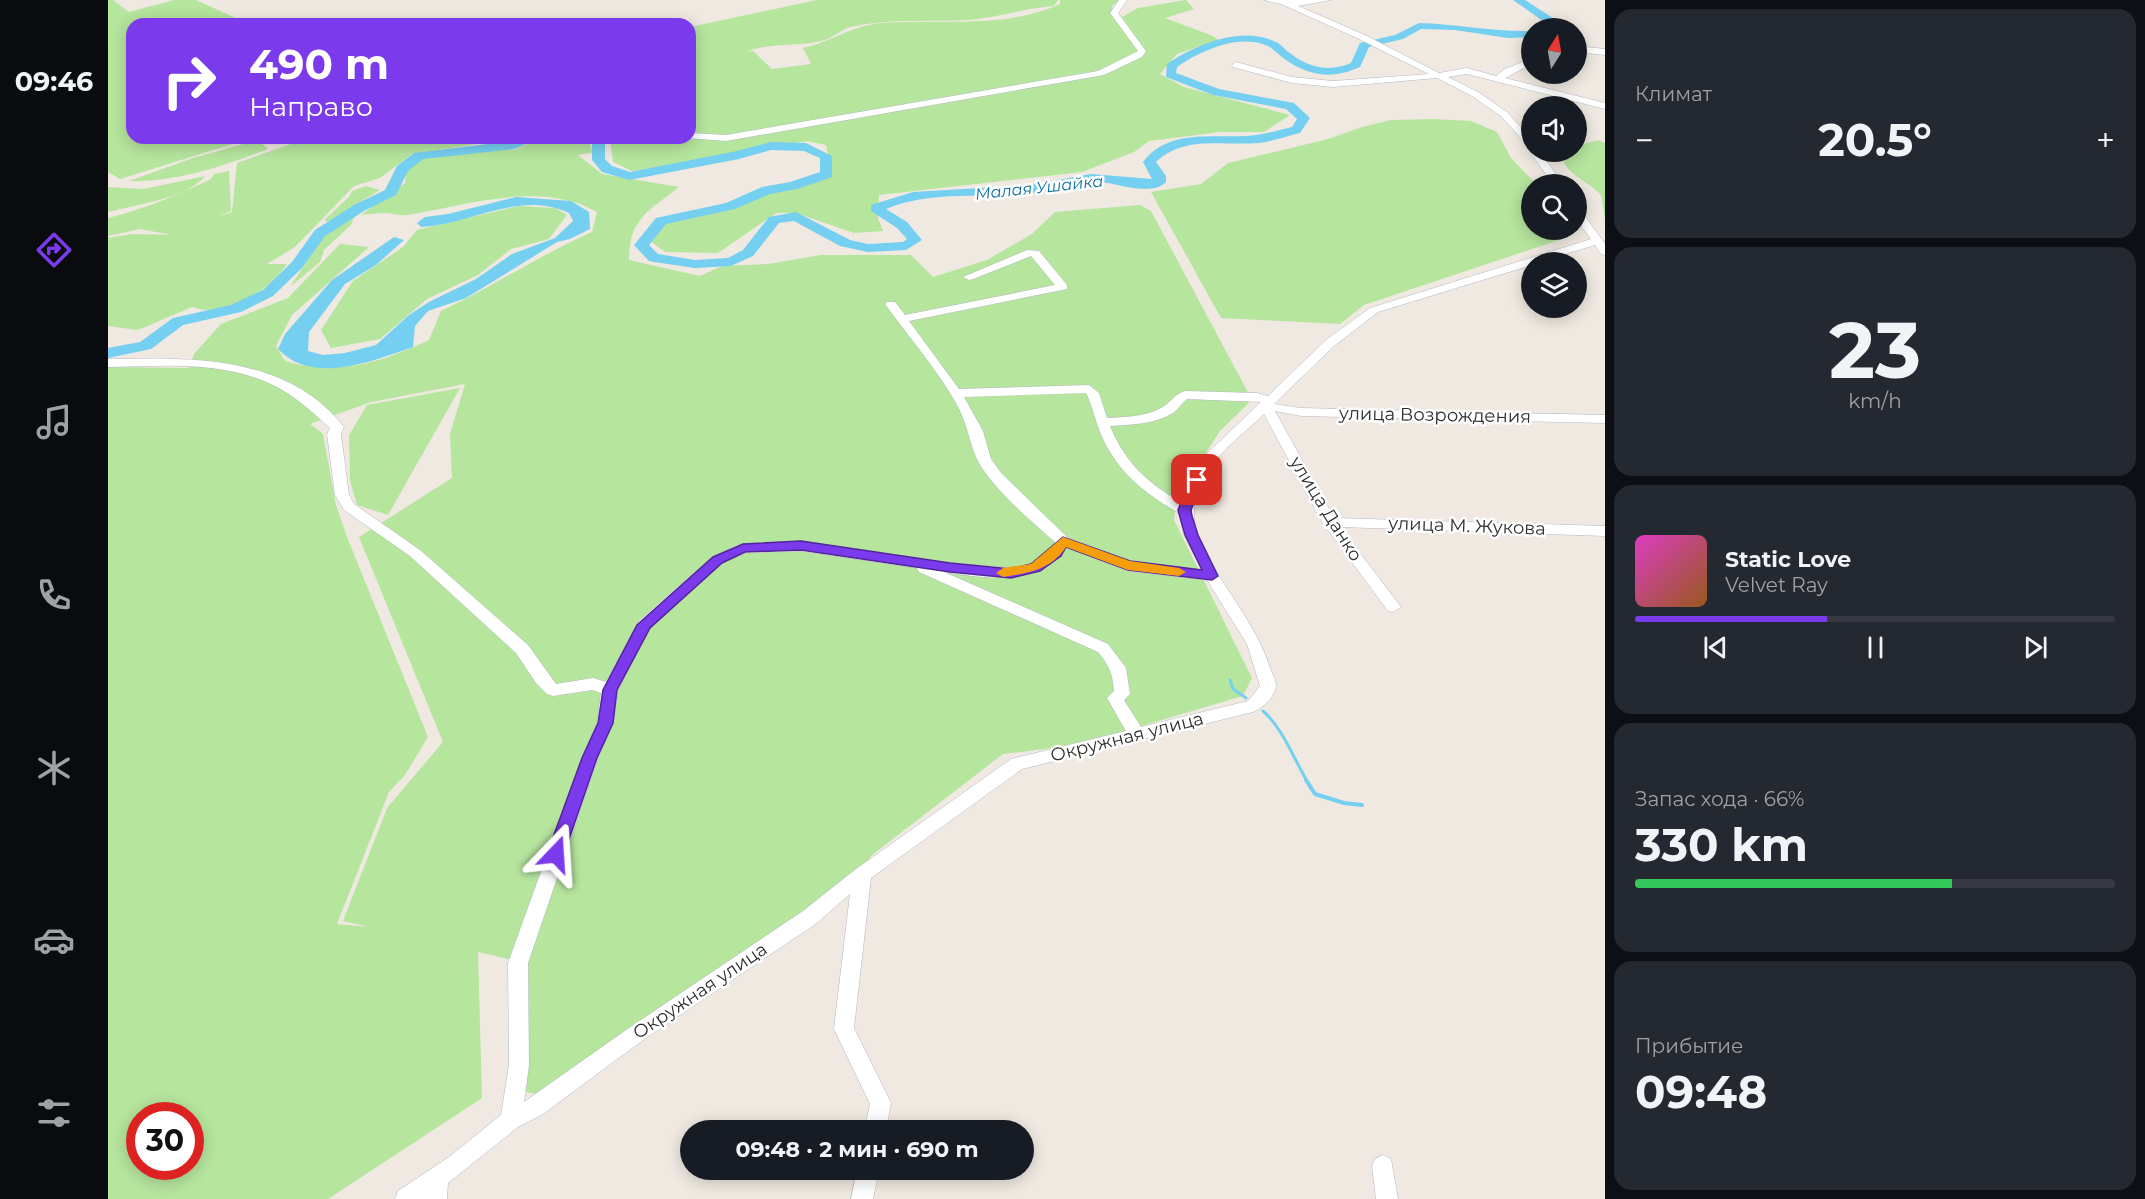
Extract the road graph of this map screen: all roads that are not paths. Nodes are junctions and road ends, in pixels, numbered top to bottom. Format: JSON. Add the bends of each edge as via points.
{"nodes":[{"id":1,"x":1123,"y":0,"type":"edge"},
{"id":2,"x":1268,"y":0,"type":"edge"},
{"id":3,"x":1328,"y":0,"type":"edge"},
{"id":4,"x":1284,"y":3,"type":"junction"},
{"id":5,"x":1587,"y":50,"type":"edge"},
{"id":6,"x":1605,"y":52,"type":"edge"},
{"id":7,"x":1236,"y":65,"type":"dead end"},
{"id":8,"x":1521,"y":67,"type":"edge"},
{"id":9,"x":1440,"y":75,"type":"junction"},
{"id":10,"x":1499,"y":78,"type":"junction"},
{"id":11,"x":1605,"y":106,"type":"edge"},
{"id":12,"x":1521,"y":134,"type":"edge"},
{"id":13,"x":696,"y":136,"type":"edge"},
{"id":14,"x":1587,"y":227,"type":"edge"},
{"id":15,"x":1601,"y":247,"type":"edge"},
{"id":16,"x":969,"y":277,"type":"dead end"},
{"id":17,"x":891,"y":304,"type":"dead end"},
{"id":18,"x":901,"y":319,"type":"junction"},
{"id":19,"x":108,"y":363,"type":"edge"},
{"id":20,"x":955,"y":393,"type":"junction"},
{"id":21,"x":1267,"y":403,"type":"junction"},
{"id":22,"x":1605,"y":419,"type":"edge"},
{"id":23,"x":1102,"y":422,"type":"junction"},
{"id":24,"x":1185,"y":510,"type":"junction"},
{"id":25,"x":1329,"y":522,"type":"junction"},
{"id":26,"x":1605,"y":531,"type":"edge"},
{"id":27,"x":1063,"y":541,"type":"junction"},
{"id":28,"x":899,"y":560,"type":"junction"},
{"id":29,"x":1212,"y":576,"type":"junction"},
{"id":30,"x":1393,"y":607,"type":"dead end"},
{"id":31,"x":610,"y":690,"type":"junction"},
{"id":32,"x":1136,"y":734,"type":"junction"},
{"id":33,"x":862,"y":874,"type":"junction"},
{"id":34,"x":511,"y":1119,"type":"junction"},
{"id":35,"x":877,"y":1120,"type":"edge"},
{"id":36,"x":1383,"y":1166,"type":"dead end"},
{"id":37,"x":438,"y":1177,"type":"junction"},
{"id":38,"x":866,"y":1180,"type":"edge"},
{"id":39,"x":406,"y":1199,"type":"edge"},
{"id":40,"x":436,"y":1199,"type":"edge"},
{"id":41,"x":862,"y":1199,"type":"edge"},
{"id":42,"x":1387,"y":1199,"type":"edge"}],
"edges":[{"from":1,"to":13,"type":"street","via":[[1114,13],[1142,51],[1101,73],[726,138]]},
{"from":2,"to":4,"type":"street"},
{"from":3,"to":4,"type":"street"},
{"from":4,"to":9,"type":"street"},
{"from":5,"to":6,"type":"street"},
{"from":7,"to":9,"type":"street","via":[[1323,84]]},
{"from":8,"to":10,"type":"street"},
{"from":9,"to":10,"type":"street","via":[[1467,71]]},
{"from":9,"to":12,"type":"street","via":[[1504,114]]},
{"from":10,"to":11,"type":"street"},
{"from":14,"to":15,"type":"street"},
{"from":15,"to":21,"type":"street","via":[[1374,310],[1330,343]]},
{"from":16,"to":18,"type":"street","via":[[1031,252],[1063,287]]},
{"from":17,"to":18,"type":"street"},
{"from":18,"to":20,"type":"street"},
{"from":19,"to":31,"type":"street","via":[[187,361],[230,366],[257,371],[296,392],[337,427],[334,434],[342,495],[349,507],[415,553],[522,650],[553,690],[593,684]]},
{"from":20,"to":23,"type":"street","via":[[1084,388],[1094,393]]},
{"from":20,"to":27,"type":"street","via":[[970,417],[990,468]]},
{"from":21,"to":22,"type":"street","name":"улица Возрождения","via":[[1301,412]]},
{"from":21,"to":23,"type":"street","name":"улица Возрождения","via":[[1185,394],[1169,410],[1152,416]]},
{"from":21,"to":24,"type":"street","via":[[1204,464]]},
{"from":21,"to":25,"type":"street","name":"улица Данко"},
{"from":23,"to":24,"type":"street","via":[[1130,473],[1155,495]]},
{"from":24,"to":29,"type":"street","name":"Окружная улица","via":[[1191,535]]},
{"from":25,"to":26,"type":"street","name":"улица М. Жукова"},
{"from":25,"to":30,"type":"street","name":"улица Данко"},
{"from":27,"to":28,"type":"street","via":[[1056,552],[1035,568],[1011,573]]},
{"from":27,"to":29,"type":"street","via":[[1128,566]]},
{"from":28,"to":31,"type":"street","via":[[801,546],[743,548],[727,554],[644,625]]},
{"from":28,"to":32,"type":"street","via":[[1103,648],[1115,659],[1122,677],[1122,694],[1115,699]]},
{"from":29,"to":32,"type":"street","name":"Окружная улица","via":[[1255,644],[1268,686],[1265,694],[1253,706]]},
{"from":31,"to":34,"type":"street","via":[[605,723],[518,963],[519,1065]]},
{"from":32,"to":33,"type":"street","name":"Окружная улица","via":[[1017,764]]},
{"from":33,"to":34,"type":"street","name":"Окружная улица","via":[[810,916],[536,1107]]},
{"from":33,"to":35,"type":"street","via":[[844,1029],[880,1103]]},
{"from":34,"to":37,"type":"street","name":"Окружная улица"},
{"from":36,"to":42,"type":"street"},
{"from":37,"to":39,"type":"street","name":"Окружная улица"},
{"from":37,"to":40,"type":"street"},
{"from":38,"to":41,"type":"street"}]}
